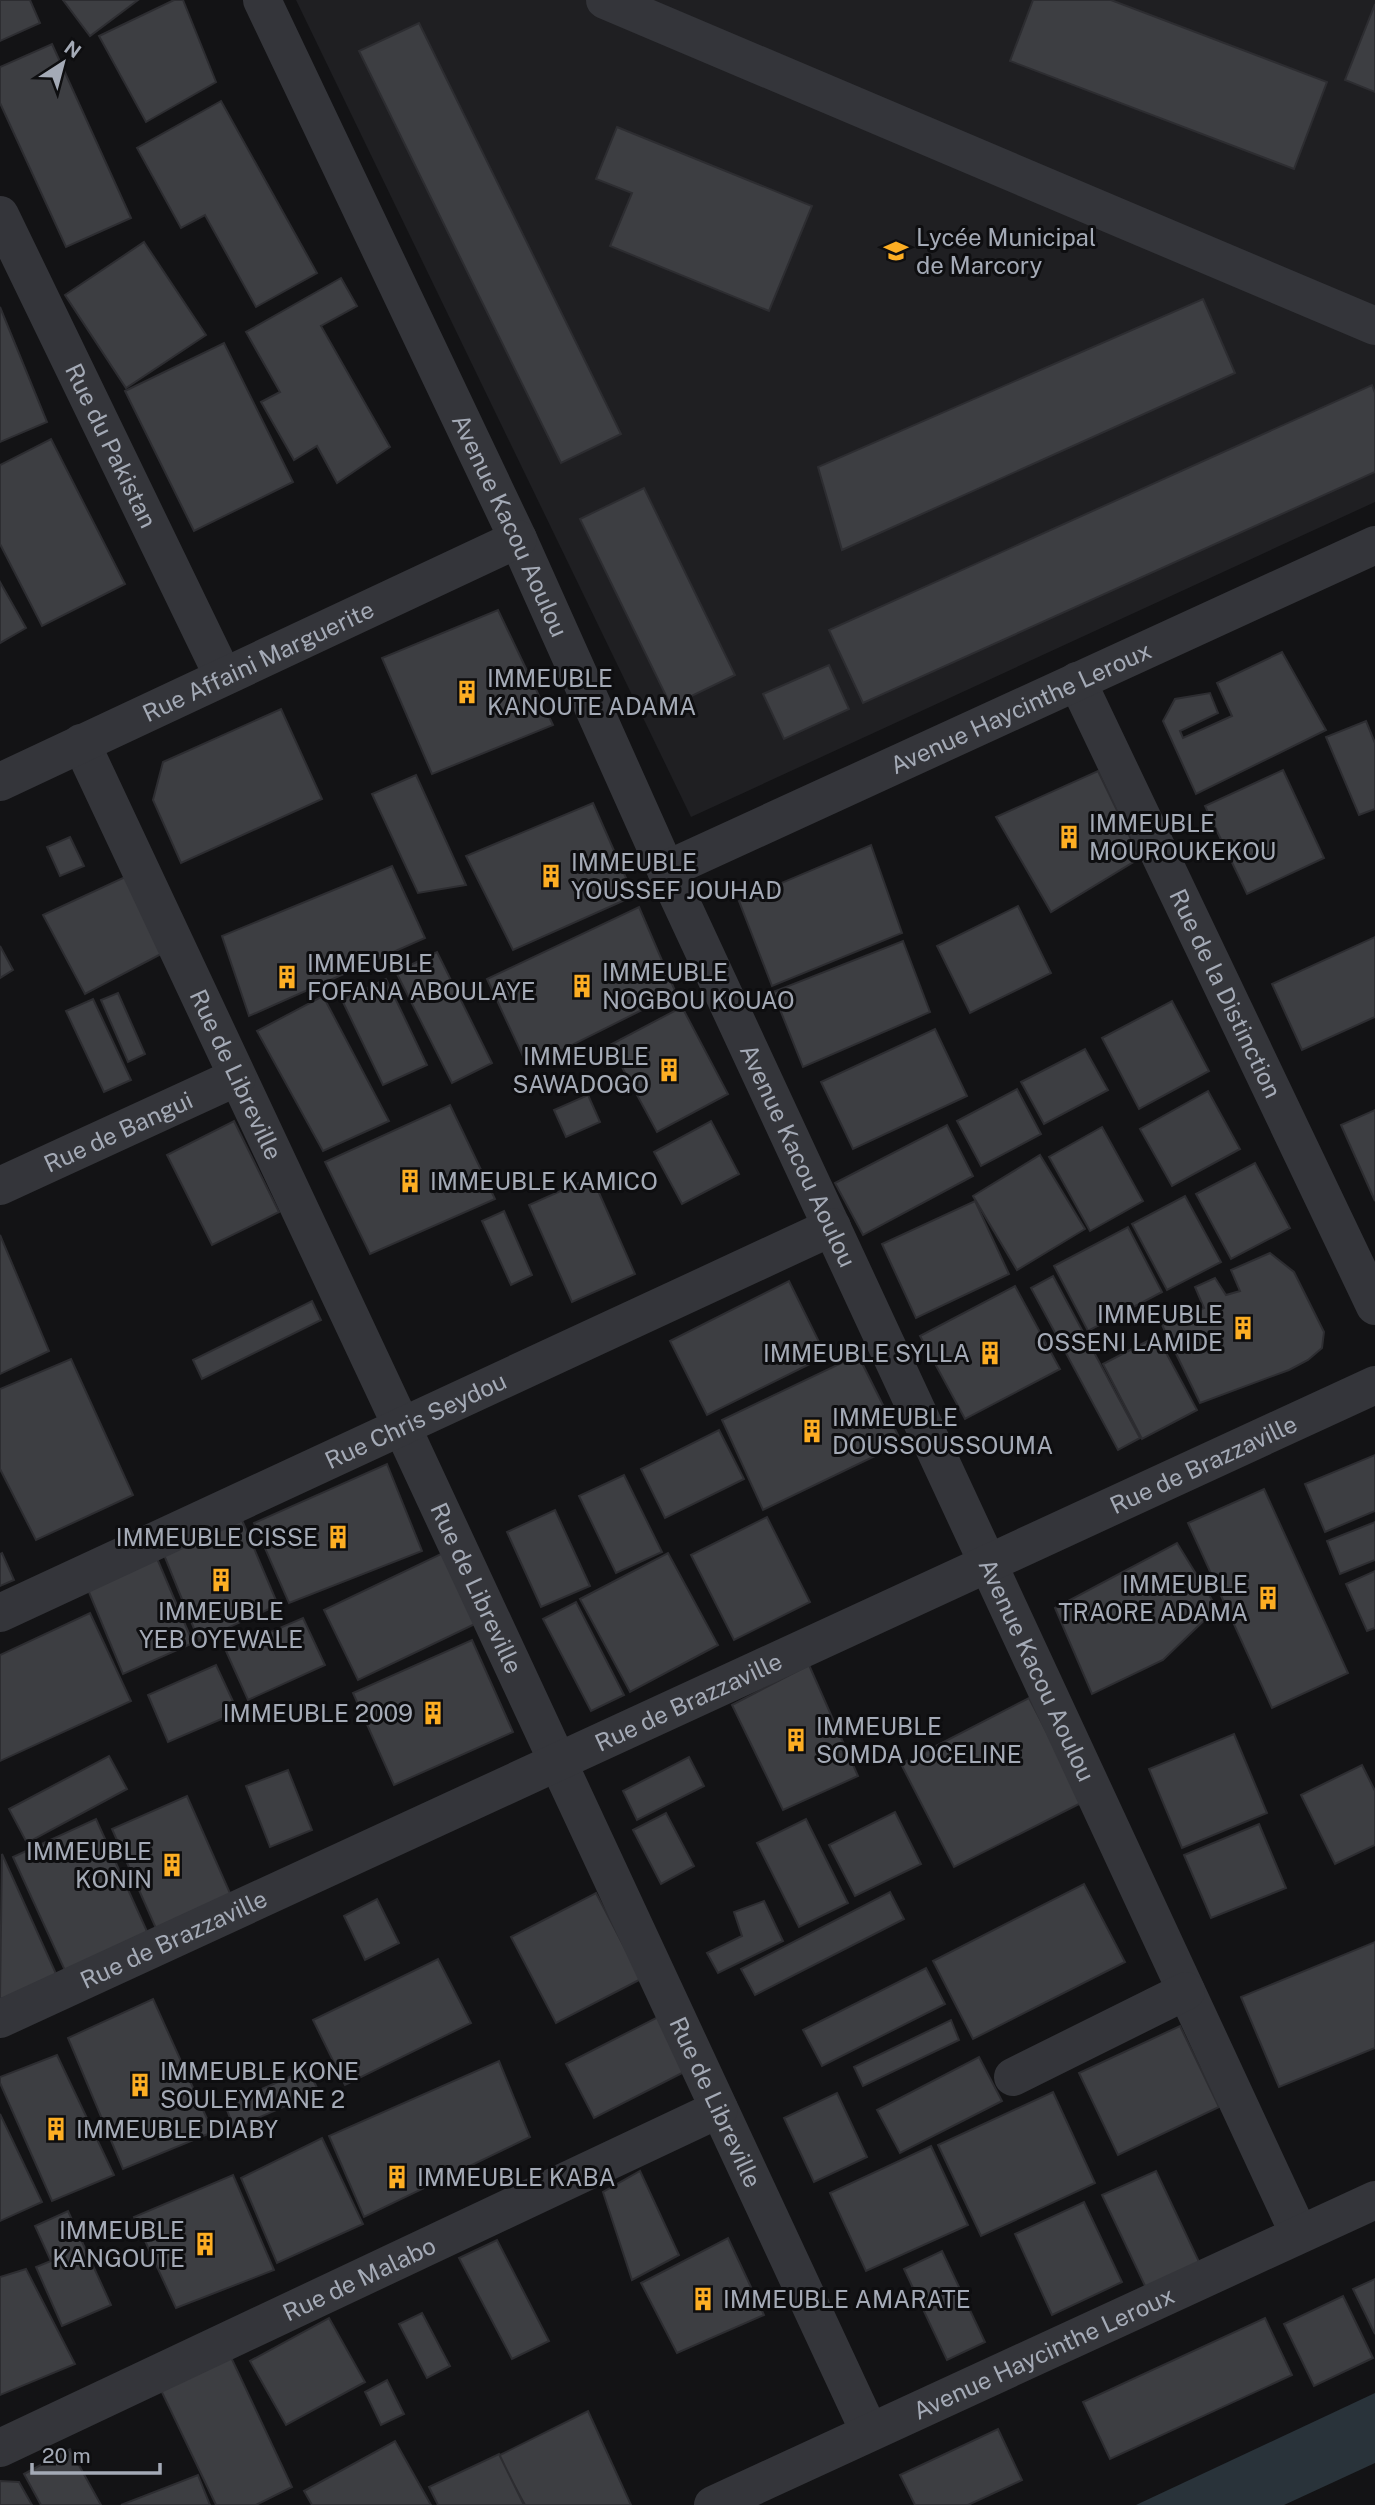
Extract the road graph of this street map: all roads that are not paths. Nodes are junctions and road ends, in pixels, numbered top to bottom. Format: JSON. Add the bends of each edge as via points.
{"nodes":[{"id":1,"x":262,"y":0,"type":"edge"},
{"id":2,"x":605,"y":0,"type":"edge"},
{"id":3,"x":0,"y":215,"type":"edge"},
{"id":4,"x":1375,"y":326,"type":"edge"},
{"id":5,"x":518,"y":539,"type":"junction"},
{"id":6,"x":1375,"y":545,"type":"edge"},
{"id":7,"x":223,"y":676,"type":"junction"},
{"id":8,"x":1077,"y":681,"type":"junction"},
{"id":9,"x":81,"y":743,"type":"junction"},
{"id":10,"x":0,"y":782,"type":"edge"},
{"id":11,"x":666,"y":870,"type":"junction"},
{"id":12,"x":237,"y":1077,"type":"junction"},
{"id":13,"x":0,"y":1186,"type":"edge"},
{"id":14,"x":832,"y":1227,"type":"junction"},
{"id":15,"x":1375,"y":1306,"type":"edge"},
{"id":16,"x":1375,"y":1385,"type":"edge"},
{"id":17,"x":402,"y":1427,"type":"junction"},
{"id":18,"x":988,"y":1563,"type":"junction"},
{"id":19,"x":0,"y":1613,"type":"edge"},
{"id":20,"x":556,"y":1762,"type":"junction"},
{"id":21,"x":1186,"y":1991,"type":"junction"},
{"id":22,"x":0,"y":2019,"type":"edge"},
{"id":23,"x":1013,"y":2077,"type":"dead end"},
{"id":24,"x":719,"y":2109,"type":"junction"},
{"id":25,"x":1375,"y":2200,"type":"edge"},
{"id":26,"x":1299,"y":2234,"type":"junction"},
{"id":27,"x":869,"y":2431,"type":"junction"},
{"id":28,"x":0,"y":2448,"type":"edge"},
{"id":29,"x":713,"y":2505,"type":"edge"}],
"edges":[{"from":1,"to":5,"type":"street","name":"Avenue Kacou Aoulou"},
{"from":2,"to":4,"type":"street"},
{"from":3,"to":7,"type":"street","name":"Rue du Pakistan"},
{"from":5,"to":7,"type":"street","name":"Rue Affaini Marguerite"},
{"from":5,"to":11,"type":"street","name":"Avenue Kacou Aoulou"},
{"from":6,"to":8,"type":"street","name":"Avenue Haycinthe Leroux"},
{"from":7,"to":9,"type":"street","name":"Rue Affaini Marguerite"},
{"from":8,"to":11,"type":"street","name":"Avenue Haycinthe Leroux"},
{"from":8,"to":15,"type":"street","name":"Rue de la Distinction"},
{"from":9,"to":10,"type":"street","name":"Rue Affaini Marguerite"},
{"from":9,"to":12,"type":"street","name":"Rue de Libreville"},
{"from":11,"to":14,"type":"street","name":"Avenue Kacou Aoulou"},
{"from":12,"to":13,"type":"street","name":"Rue de Bangui"},
{"from":12,"to":17,"type":"street","name":"Rue de Libreville"},
{"from":14,"to":17,"type":"street","name":"Rue Chris Seydou"},
{"from":14,"to":18,"type":"street","name":"Avenue Kacou Aoulou"},
{"from":16,"to":18,"type":"street","name":"Rue de Brazzaville"},
{"from":17,"to":19,"type":"street","name":"Rue Chris Seydou"},
{"from":17,"to":20,"type":"street","name":"Rue de Libreville"},
{"from":18,"to":20,"type":"street","name":"Rue de Brazzaville"},
{"from":18,"to":21,"type":"street","name":"Avenue Kacou Aoulou"},
{"from":20,"to":22,"type":"street","name":"Rue de Brazzaville"},
{"from":20,"to":24,"type":"street","name":"Rue de Libreville"},
{"from":21,"to":23,"type":"street"},
{"from":21,"to":26,"type":"street","name":"Avenue Kacou Aoulou"},
{"from":24,"to":27,"type":"street","name":"Rue de Libreville"},
{"from":24,"to":28,"type":"street","name":"Rue de Malabo"},
{"from":25,"to":26,"type":"street","name":"Avenue Haycinthe Leroux"},
{"from":26,"to":27,"type":"street","name":"Avenue Haycinthe Leroux"},
{"from":27,"to":29,"type":"street","name":"Avenue Haycinthe Leroux"}]}
